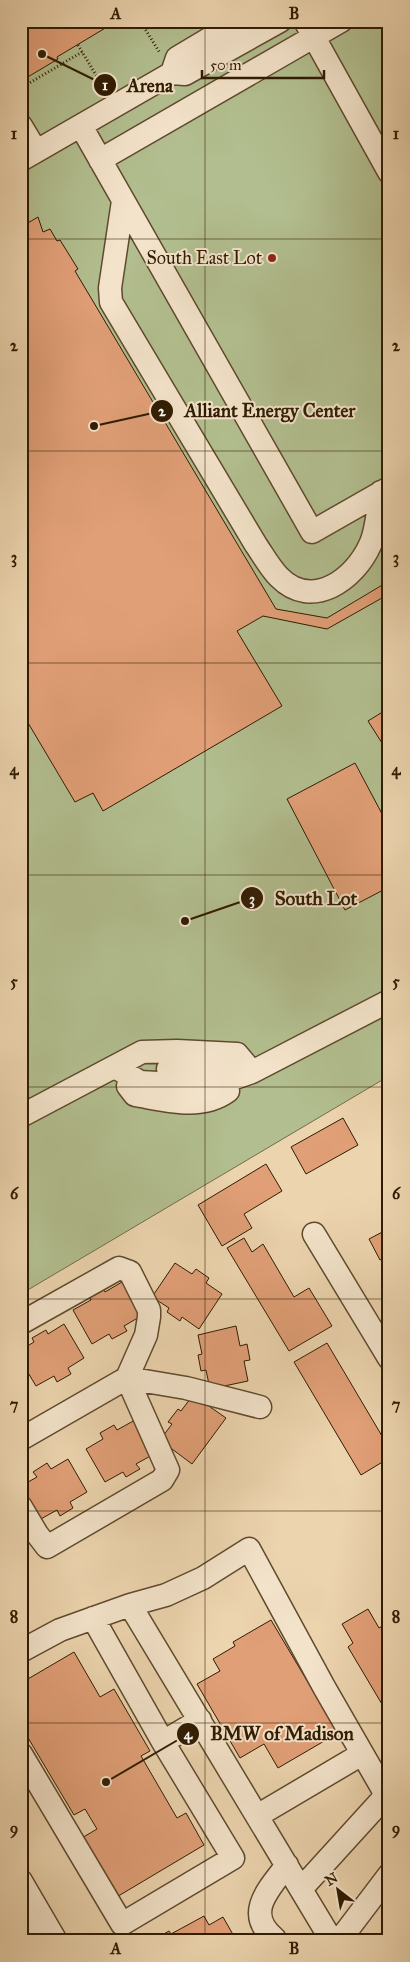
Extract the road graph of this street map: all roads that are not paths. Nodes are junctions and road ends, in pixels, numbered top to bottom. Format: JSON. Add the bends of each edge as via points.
{"nodes":[{"id":1,"x":239,"y":21,"type":"edge"},
{"id":2,"x":280,"y":21,"type":"edge"},
{"id":3,"x":341,"y":21,"type":"edge"},
{"id":4,"x":309,"y":29,"type":"edge"},
{"id":5,"x":172,"y":73,"type":"junction"},
{"id":6,"x":21,"y":126,"type":"edge"},
{"id":7,"x":80,"y":126,"type":"junction"},
{"id":8,"x":29,"y":156,"type":"edge"},
{"id":9,"x":100,"y":160,"type":"junction"},
{"id":10,"x":389,"y":172,"type":"edge"},
{"id":11,"x":123,"y":201,"type":"junction"},
{"id":12,"x":385,"y":490,"type":"edge"},
{"id":13,"x":389,"y":1001,"type":"edge"},
{"id":14,"x":115,"y":1067,"type":"junction"},
{"id":15,"x":252,"y":1072,"type":"junction"},
{"id":16,"x":21,"y":1116,"type":"edge"},
{"id":17,"x":314,"y":1234,"type":"dead end"},
{"id":18,"x":21,"y":1323,"type":"edge"},
{"id":19,"x":389,"y":1358,"type":"edge"},
{"id":20,"x":127,"y":1378,"type":"junction"},
{"id":21,"x":260,"y":1407,"type":"dead end"},
{"id":22,"x":21,"y":1439,"type":"edge"},
{"id":23,"x":21,"y":1507,"type":"edge"},
{"id":24,"x":130,"y":1605,"type":"junction"},
{"id":25,"x":94,"y":1618,"type":"junction"},
{"id":26,"x":21,"y":1651,"type":"edge"},
{"id":27,"x":200,"y":1720,"type":"junction"},
{"id":28,"x":163,"y":1742,"type":"junction"},
{"id":29,"x":21,"y":1754,"type":"edge"},
{"id":30,"x":362,"y":1754,"type":"junction"},
{"id":31,"x":257,"y":1816,"type":"junction"},
{"id":32,"x":287,"y":1865,"type":"junction"},
{"id":33,"x":389,"y":1875,"type":"edge"},
{"id":34,"x":21,"y":1881,"type":"edge"},
{"id":35,"x":301,"y":1889,"type":"junction"},
{"id":36,"x":44,"y":1920,"type":"junction"},
{"id":37,"x":21,"y":1931,"type":"edge"},
{"id":38,"x":126,"y":1932,"type":"edge"},
{"id":39,"x":56,"y":1941,"type":"edge"},
{"id":40,"x":273,"y":1941,"type":"edge"},
{"id":41,"x":332,"y":1941,"type":"edge"},
{"id":42,"x":339,"y":1941,"type":"edge"}],
"edges":[{"from":1,"to":5,"type":"street","via":[[177,58]]},
{"from":2,"to":5,"type":"street","via":[[185,74]]},
{"from":3,"to":4,"type":"street"},
{"from":4,"to":9,"type":"street"},
{"from":4,"to":10,"type":"street"},
{"from":5,"to":7,"type":"street"},
{"from":6,"to":8,"type":"street"},
{"from":7,"to":8,"type":"street"},
{"from":7,"to":9,"type":"street"},
{"from":9,"to":11,"type":"street"},
{"from":11,"to":12,"type":"street","via":[[312,532]]},
{"from":11,"to":12,"type":"street","via":[[110,288],[112,302],[256,545],[279,577],[295,588],[313,593],[341,580],[359,565],[371,543]]},
{"from":13,"to":15,"type":"street"},
{"from":14,"to":15,"type":"street"},
{"from":14,"to":15,"type":"street","via":[[135,1095],[184,1104],[219,1098]]},
{"from":14,"to":16,"type":"street"},
{"from":17,"to":19,"type":"street"},
{"from":18,"to":20,"type":"street","via":[[119,1268],[127,1270],[149,1310],[146,1335]]},
{"from":20,"to":21,"type":"street","via":[[186,1388]]},
{"from":20,"to":22,"type":"street"},
{"from":20,"to":23,"type":"street","via":[[168,1470],[162,1480],[47,1547]]},
{"from":24,"to":25,"type":"street"},
{"from":24,"to":27,"type":"street"},
{"from":24,"to":30,"type":"street","via":[[166,1596],[203,1578],[249,1549]]},
{"from":25,"to":26,"type":"street","via":[[60,1630]]},
{"from":25,"to":28,"type":"street"},
{"from":27,"to":28,"type":"street"},
{"from":27,"to":31,"type":"street"},
{"from":28,"to":38,"type":"street","via":[[233,1858]]},
{"from":29,"to":38,"type":"street"},
{"from":30,"to":31,"type":"street"},
{"from":30,"to":35,"type":"street","via":[[385,1793]]},
{"from":31,"to":32,"type":"street"},
{"from":32,"to":35,"type":"street"},
{"from":32,"to":40,"type":"street","via":[[262,1902],[259,1918]]},
{"from":33,"to":42,"type":"street"},
{"from":34,"to":36,"type":"street"},
{"from":35,"to":41,"type":"street"},
{"from":36,"to":37,"type":"street"},
{"from":36,"to":39,"type":"street"}]}
